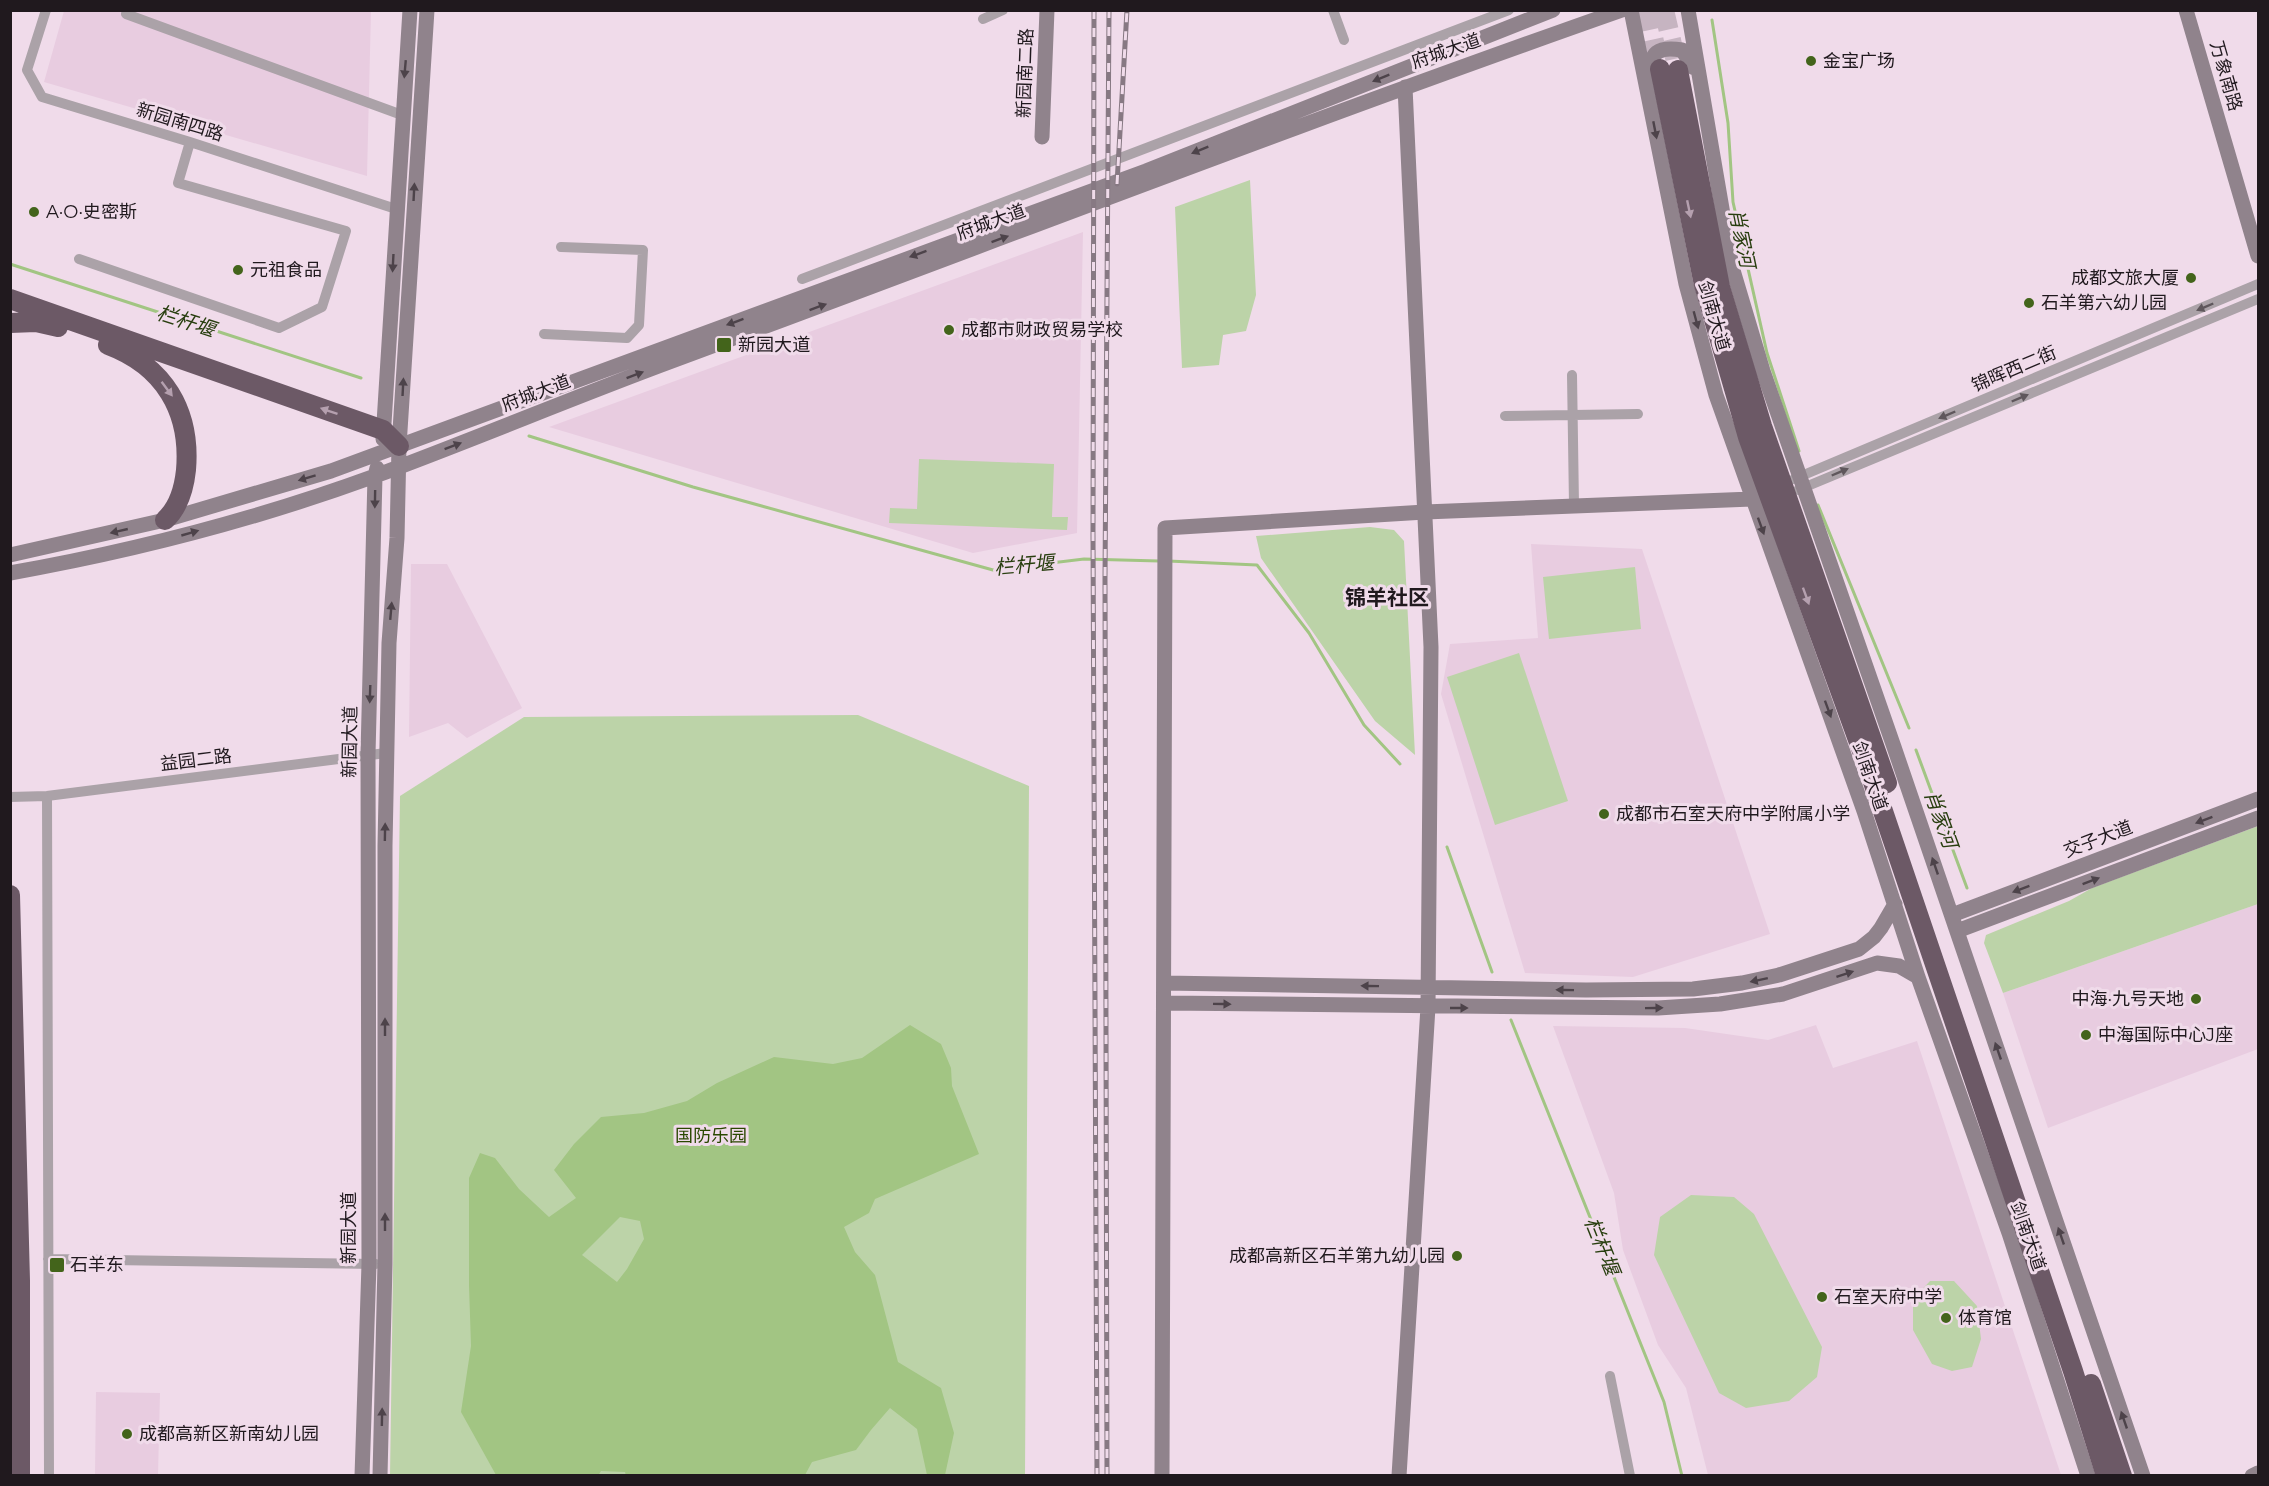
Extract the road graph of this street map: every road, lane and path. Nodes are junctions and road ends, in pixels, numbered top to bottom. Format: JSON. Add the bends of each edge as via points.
{"nodes":[{"id":1,"x":46,"y":10,"type":"edge"},
{"id":2,"x":410,"y":10,"type":"edge"},
{"id":3,"x":427,"y":10,"type":"edge"},
{"id":4,"x":1003,"y":10,"type":"edge"},
{"id":5,"x":1047,"y":10,"type":"edge"},
{"id":6,"x":1333,"y":10,"type":"edge"},
{"id":7,"x":1509,"y":10,"type":"edge"},
{"id":8,"x":1553,"y":10,"type":"edge"},
{"id":9,"x":1622,"y":10,"type":"edge"},
{"id":10,"x":1631,"y":10,"type":"edge"},
{"id":11,"x":1688,"y":10,"type":"edge"},
{"id":12,"x":2186,"y":10,"type":"edge"},
{"id":13,"x":126,"y":14,"type":"dead end"},
{"id":14,"x":983,"y":19,"type":"dead end"},
{"id":15,"x":1344,"y":40,"type":"dead end"},
{"id":16,"x":1669,"y":70,"type":"tunnel mouth"},
{"id":17,"x":1699,"y":81,"type":"junction"},
{"id":18,"x":1405,"y":87,"type":"junction"},
{"id":19,"x":1647,"y":92,"type":"junction"},
{"id":20,"x":402,"y":115,"type":"junction"},
{"id":21,"x":1042,"y":137,"type":"dead end"},
{"id":22,"x":190,"y":142,"type":"junction"},
{"id":23,"x":396,"y":209,"type":"junction"},
{"id":24,"x":561,"y":247,"type":"dead end"},
{"id":25,"x":2259,"y":256,"type":"edge"},
{"id":26,"x":79,"y":259,"type":"dead end"},
{"id":27,"x":802,"y":279,"type":"dead end"},
{"id":28,"x":2259,"y":285,"type":"edge"},
{"id":29,"x":10,"y":299,"type":"edge"},
{"id":30,"x":2259,"y":299,"type":"edge"},
{"id":31,"x":38,"y":316,"type":"junction"},
{"id":32,"x":10,"y":323,"type":"edge"},
{"id":33,"x":544,"y":334,"type":"dead end"},
{"id":34,"x":1763,"y":372,"type":"junction"},
{"id":35,"x":1572,"y":375,"type":"dead end"},
{"id":36,"x":1716,"y":395,"type":"junction"},
{"id":37,"x":1638,"y":414,"type":"dead end"},
{"id":38,"x":1505,"y":416,"type":"dead end"},
{"id":39,"x":1573,"y":416,"type":"junction"},
{"id":40,"x":383,"y":430,"type":"junction"},
{"id":41,"x":1755,"y":431,"type":"junction"},
{"id":42,"x":391,"y":449,"type":"junction"},
{"id":43,"x":399,"y":466,"type":"junction"},
{"id":44,"x":375,"y":476,"type":"junction"},
{"id":45,"x":1793,"y":486,"type":"junction"},
{"id":46,"x":1752,"y":499,"type":"junction"},
{"id":47,"x":1574,"y":505,"type":"junction"},
{"id":48,"x":1425,"y":512,"type":"junction"},
{"id":49,"x":165,"y":520,"type":"junction"},
{"id":50,"x":10,"y":555,"type":"edge"},
{"id":51,"x":10,"y":573,"type":"edge"},
{"id":52,"x":1866,"y":718,"type":"junction"},
{"id":53,"x":1894,"y":747,"type":"junction"},
{"id":54,"x":386,"y":753,"type":"junction"},
{"id":55,"x":368,"y":754,"type":"junction"},
{"id":56,"x":1869,"y":770,"type":"junction"},
{"id":57,"x":47,"y":796,"type":"junction"},
{"id":58,"x":10,"y":797,"type":"edge"},
{"id":59,"x":2259,"y":799,"type":"edge"},
{"id":60,"x":1864,"y":811,"type":"junction"},
{"id":61,"x":2259,"y":818,"type":"edge"},
{"id":62,"x":10,"y":895,"type":"edge"},
{"id":63,"x":1895,"y":904,"type":"junction"},
{"id":64,"x":1952,"y":915,"type":"junction"},
{"id":65,"x":1957,"y":931,"type":"junction"},
{"id":66,"x":1918,"y":977,"type":"junction"},
{"id":67,"x":1164,"y":982,"type":"junction"},
{"id":68,"x":1427,"y":987,"type":"junction"},
{"id":69,"x":1164,"y":1003,"type":"junction"},
{"id":70,"x":1428,"y":1007,"type":"junction"},
{"id":71,"x":48,"y":1259,"type":"junction"},
{"id":72,"x":369,"y":1264,"type":"junction"},
{"id":73,"x":385,"y":1264,"type":"junction"},
{"id":74,"x":2073,"y":1371,"type":"junction"},
{"id":75,"x":1610,"y":1376,"type":"dead end"},
{"id":76,"x":2066,"y":1410,"type":"junction"},
{"id":77,"x":2259,"y":1473,"type":"edge"},
{"id":78,"x":20,"y":1476,"type":"edge"},
{"id":79,"x":49,"y":1476,"type":"edge"},
{"id":80,"x":362,"y":1476,"type":"edge"},
{"id":81,"x":380,"y":1476,"type":"edge"},
{"id":82,"x":1162,"y":1476,"type":"edge"},
{"id":83,"x":1399,"y":1476,"type":"edge"},
{"id":84,"x":1630,"y":1476,"type":"edge"},
{"id":85,"x":2088,"y":1476,"type":"edge"},
{"id":86,"x":2106,"y":1476,"type":"edge"},
{"id":87,"x":2122,"y":1476,"type":"edge"},
{"id":88,"x":2143,"y":1476,"type":"edge"},
{"id":89,"x":2252,"y":1476,"type":"edge"}],
"edges":[{"from":1,"to":22,"type":"street","name":"新园南四路","via":[[27,70],[42,97]]},
{"from":2,"to":20,"type":"street","one_way":true},
{"from":42,"to":3,"type":"street","name":"新园大道","one_way":true},
{"from":4,"to":14,"type":"street"},
{"from":5,"to":21,"type":"street","name":"新园南二路"},
{"from":6,"to":15,"type":"street"},
{"from":7,"to":27,"type":"street"},
{"from":8,"to":42,"type":"street","name":"府城大道","one_way":true,"via":[[1146,171]]},
{"from":9,"to":18,"type":"street","name":"府城大道"},
{"from":10,"to":19,"type":"street"},
{"from":11,"to":17,"type":"street"},
{"from":12,"to":25,"type":"street","name":"万象南路"},
{"from":13,"to":20,"type":"street"},
{"from":16,"to":41,"type":"highway","name":"剑南大道","via":[[1704,285]]},
{"from":17,"to":19,"type":"street","via":[[1682,50],[1668,47],[1652,58]]},
{"from":17,"to":34,"type":"street","via":[[1732,267]]},
{"from":43,"to":18,"type":"street","name":"府城大道","one_way":true},
{"from":18,"to":48,"type":"street"},
{"from":19,"to":36,"type":"street","one_way":true,"via":[[1686,284]]},
{"from":20,"to":23,"type":"street"},
{"from":22,"to":23,"type":"street","name":"新园南四路"},
{"from":22,"to":26,"type":"street","via":[[178,183],[346,231],[321,307],[279,328]]},
{"from":23,"to":40,"type":"street","one_way":true},
{"from":24,"to":33,"type":"street","via":[[643,250],[639,325],[627,338]]},
{"from":28,"to":45,"type":"street","name":"锦晖西二街","one_way":true},
{"from":29,"to":31,"type":"highway"},
{"from":45,"to":30,"type":"street","name":"锦晖西二街","one_way":true},
{"from":31,"to":32,"type":"highway"},
{"from":40,"to":31,"type":"highway","one_way":true},
{"from":31,"to":49,"type":"highway","one_way":true,"via":[[123,352],[151,371],[172,395],[182,417],[187,451],[182,494]]},
{"from":34,"to":41,"type":"street"},
{"from":34,"to":45,"type":"street"},
{"from":35,"to":39,"type":"street"},
{"from":36,"to":41,"type":"street"},
{"from":36,"to":46,"type":"street"},
{"from":37,"to":39,"type":"street"},
{"from":38,"to":39,"type":"street"},
{"from":39,"to":47,"type":"street"},
{"from":40,"to":42,"type":"highway"},
{"from":41,"to":45,"type":"highway","name":"剑南大道"},
{"from":41,"to":56,"type":"highway","name":"剑南大道","one_way":true},
{"from":42,"to":43,"type":"street","name":"新园大道"},
{"from":42,"to":44,"type":"street","name":"新园大道"},
{"from":42,"to":49,"type":"street","name":"府城大道","one_way":true},
{"from":43,"to":44,"type":"street","name":"府城大道"},
{"from":54,"to":43,"type":"street","name":"新园大道","one_way":true},
{"from":51,"to":44,"type":"street","name":"府城大道","one_way":true,"via":[[149,545]]},
{"from":44,"to":55,"type":"street","name":"新园大道","one_way":true},
{"from":45,"to":52,"type":"highway","name":"剑南大道"},
{"from":45,"to":53,"type":"street"},
{"from":46,"to":47,"type":"street"},
{"from":46,"to":60,"type":"street","one_way":true},
{"from":47,"to":48,"type":"street"},
{"from":48,"to":67,"type":"street","via":[[1165,528]]},
{"from":48,"to":68,"type":"street","via":[[1431,646]]},
{"from":49,"to":50,"type":"street","name":"府城大道","one_way":true},
{"from":52,"to":53,"type":"street"},
{"from":52,"to":87,"type":"highway","name":"剑南大道"},
{"from":64,"to":53,"type":"street","one_way":true},
{"from":54,"to":55,"type":"street","name":"益园二路"},
{"from":73,"to":54,"type":"street","name":"新园大道","one_way":true},
{"from":55,"to":57,"type":"street","name":"益园二路"},
{"from":55,"to":72,"type":"street","name":"新园大道"},
{"from":56,"to":60,"type":"street"},
{"from":56,"to":74,"type":"highway","name":"剑南大道"},
{"from":57,"to":58,"type":"street","name":"益园二路"},
{"from":57,"to":71,"type":"street"},
{"from":59,"to":64,"type":"street","name":"交子大道","one_way":true},
{"from":60,"to":63,"type":"street"},
{"from":65,"to":61,"type":"street","name":"交子大道","one_way":true},
{"from":62,"to":78,"type":"highway","via":[[20,1281]]},
{"from":63,"to":66,"type":"street"},
{"from":63,"to":68,"type":"street","one_way":true,"via":[[1874,937],[1859,949],[1742,984],[1667,990]]},
{"from":64,"to":65,"type":"street"},
{"from":88,"to":65,"type":"street","one_way":true},
{"from":70,"to":66,"type":"street","one_way":true,"via":[[1720,1005],[1783,994],[1877,963],[1899,966]]},
{"from":66,"to":76,"type":"street","via":[[2009,1233]]},
{"from":68,"to":67,"type":"street","one_way":true},
{"from":67,"to":69,"type":"street"},
{"from":68,"to":70,"type":"street"},
{"from":69,"to":70,"type":"street","one_way":true},
{"from":69,"to":82,"type":"street"},
{"from":70,"to":83,"type":"street"},
{"from":71,"to":72,"type":"street"},
{"from":71,"to":79,"type":"street"},
{"from":72,"to":73,"type":"street"},
{"from":72,"to":80,"type":"street","name":"新园大道"},
{"from":81,"to":73,"type":"street","name":"新园大道","one_way":true},
{"from":74,"to":76,"type":"street"},
{"from":74,"to":86,"type":"highway","name":"剑南大道"},
{"from":75,"to":84,"type":"street"},
{"from":76,"to":85,"type":"street"},
{"from":77,"to":89,"type":"street"}]}
